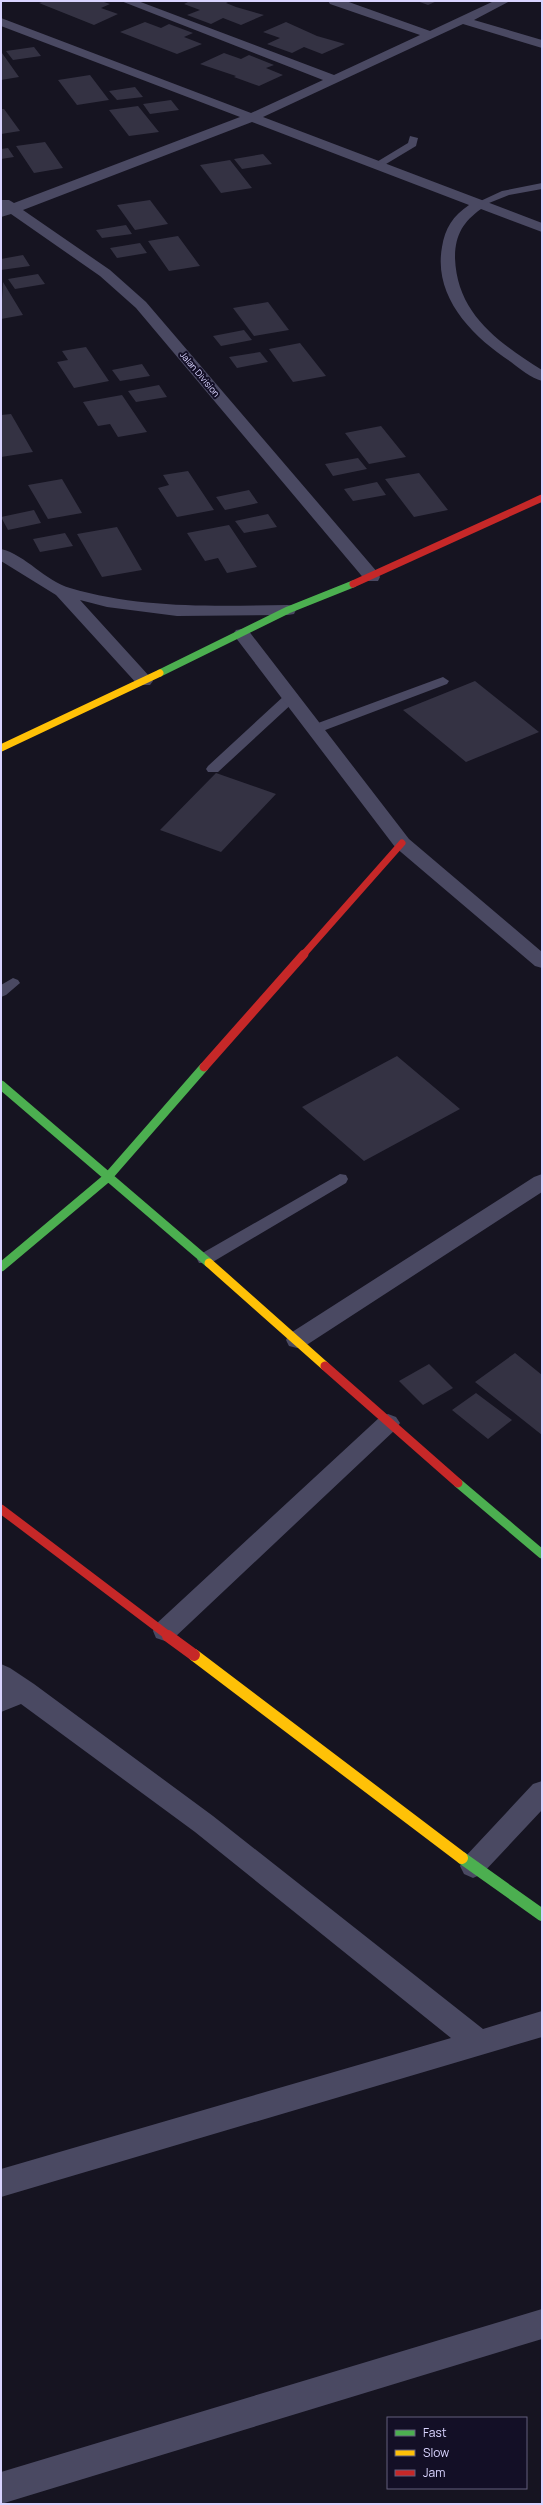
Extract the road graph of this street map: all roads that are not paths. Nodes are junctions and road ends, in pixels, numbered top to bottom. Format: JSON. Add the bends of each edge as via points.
{"nodes":[{"id":1,"x":127,"y":1,"type":"edge"},
{"id":2,"x":334,"y":1,"type":"edge"},
{"id":3,"x":504,"y":1,"type":"edge"},
{"id":4,"x":462,"y":20,"type":"junction"},
{"id":5,"x":1,"y":22,"type":"edge"},
{"id":6,"x":432,"y":35,"type":"junction"},
{"id":7,"x":542,"y":44,"type":"edge"},
{"id":8,"x":336,"y":80,"type":"junction"},
{"id":9,"x":253,"y":117,"type":"junction"},
{"id":10,"x":413,"y":138,"type":"dead end"},
{"id":11,"x":378,"y":165,"type":"junction"},
{"id":12,"x":542,"y":186,"type":"edge"},
{"id":13,"x":479,"y":204,"type":"junction"},
{"id":14,"x":5,"y":207,"type":"edge"},
{"id":15,"x":542,"y":228,"type":"edge"},
{"id":16,"x":542,"y":376,"type":"edge"},
{"id":17,"x":542,"y":498,"type":"edge"},
{"id":18,"x":1,"y":554,"type":"edge"},
{"id":19,"x":372,"y":577,"type":"junction"},
{"id":20,"x":62,"y":591,"type":"junction"},
{"id":21,"x":288,"y":610,"type":"junction"},
{"id":22,"x":242,"y":634,"type":"junction"},
{"id":23,"x":144,"y":681,"type":"junction"},
{"id":24,"x":442,"y":681,"type":"dead end"},
{"id":25,"x":290,"y":698,"type":"junction"},
{"id":26,"x":315,"y":730,"type":"junction"},
{"id":27,"x":1,"y":748,"type":"edge"},
{"id":28,"x":213,"y":769,"type":"dead end"},
{"id":29,"x":402,"y":843,"type":"junction"},
{"id":30,"x":542,"y":962,"type":"edge"},
{"id":31,"x":13,"y":983,"type":"dead end"},
{"id":32,"x":1,"y":992,"type":"edge"},
{"id":33,"x":1,"y":1084,"type":"edge"},
{"id":34,"x":107,"y":1178,"type":"junction"},
{"id":35,"x":340,"y":1179,"type":"dead end"},
{"id":36,"x":542,"y":1182,"type":"edge"},
{"id":37,"x":205,"y":1259,"type":"junction"},
{"id":38,"x":1,"y":1267,"type":"edge"},
{"id":39,"x":297,"y":1340,"type":"junction"},
{"id":40,"x":388,"y":1423,"type":"junction"},
{"id":41,"x":1,"y":1509,"type":"edge"},
{"id":42,"x":542,"y":1554,"type":"edge"},
{"id":43,"x":165,"y":1631,"type":"junction"},
{"id":44,"x":1,"y":1675,"type":"edge"},
{"id":45,"x":13,"y":1696,"type":"edge"},
{"id":46,"x":542,"y":1792,"type":"edge"},
{"id":47,"x":473,"y":1866,"type":"junction"},
{"id":48,"x":542,"y":1915,"type":"edge"},
{"id":49,"x":542,"y":2024,"type":"edge"},
{"id":50,"x":479,"y":2043,"type":"junction"},
{"id":51,"x":1,"y":2183,"type":"edge"},
{"id":52,"x":542,"y":2324,"type":"edge"},
{"id":53,"x":1,"y":2488,"type":"edge"}],
"edges":[{"from":1,"to":8,"type":"street"},
{"from":2,"to":6,"type":"street"},
{"from":3,"to":4,"type":"street"},
{"from":4,"to":6,"type":"street"},
{"from":4,"to":7,"type":"street"},
{"from":5,"to":9,"type":"street"},
{"from":6,"to":8,"type":"street"},
{"from":8,"to":9,"type":"street"},
{"from":9,"to":11,"type":"street"},
{"from":9,"to":14,"type":"street"},
{"from":10,"to":11,"type":"lane","via":[[413,144]]},
{"from":11,"to":13,"type":"street"},
{"from":12,"to":13,"type":"lane","via":[[506,193]]},
{"from":13,"to":15,"type":"street"},
{"from":13,"to":16,"type":"street","via":[[458,221],[450,238],[448,260],[452,284],[460,307],[479,332],[518,362]]},
{"from":14,"to":19,"type":"street","name":"Jalan Division","via":[[105,273],[141,305]]},
{"from":17,"to":19,"type":"street"},
{"from":18,"to":20,"type":"street"},
{"from":19,"to":21,"type":"street"},
{"from":20,"to":21,"type":"street","via":[[139,608],[177,611]]},
{"from":20,"to":23,"type":"street"},
{"from":21,"to":22,"type":"street"},
{"from":22,"to":23,"type":"street"},
{"from":22,"to":25,"type":"street"},
{"from":23,"to":27,"type":"street"},
{"from":24,"to":26,"type":"lane"},
{"from":25,"to":26,"type":"street"},
{"from":25,"to":28,"type":"lane"},
{"from":26,"to":29,"type":"street"},
{"from":29,"to":30,"type":"street"},
{"from":29,"to":34,"type":"street"},
{"from":31,"to":32,"type":"lane"},
{"from":33,"to":34,"type":"street"},
{"from":34,"to":37,"type":"street"},
{"from":34,"to":38,"type":"street"},
{"from":35,"to":37,"type":"lane"},
{"from":36,"to":39,"type":"street"},
{"from":37,"to":39,"type":"street"},
{"from":39,"to":40,"type":"street"},
{"from":40,"to":42,"type":"street"},
{"from":40,"to":43,"type":"street"},
{"from":41,"to":43,"type":"street"},
{"from":43,"to":47,"type":"street"},
{"from":44,"to":45,"type":"street"},
{"from":45,"to":50,"type":"street","via":[[204,1824]]},
{"from":46,"to":47,"type":"street"},
{"from":47,"to":48,"type":"street"},
{"from":49,"to":50,"type":"street"},
{"from":50,"to":51,"type":"street"},
{"from":52,"to":53,"type":"street"}]}
